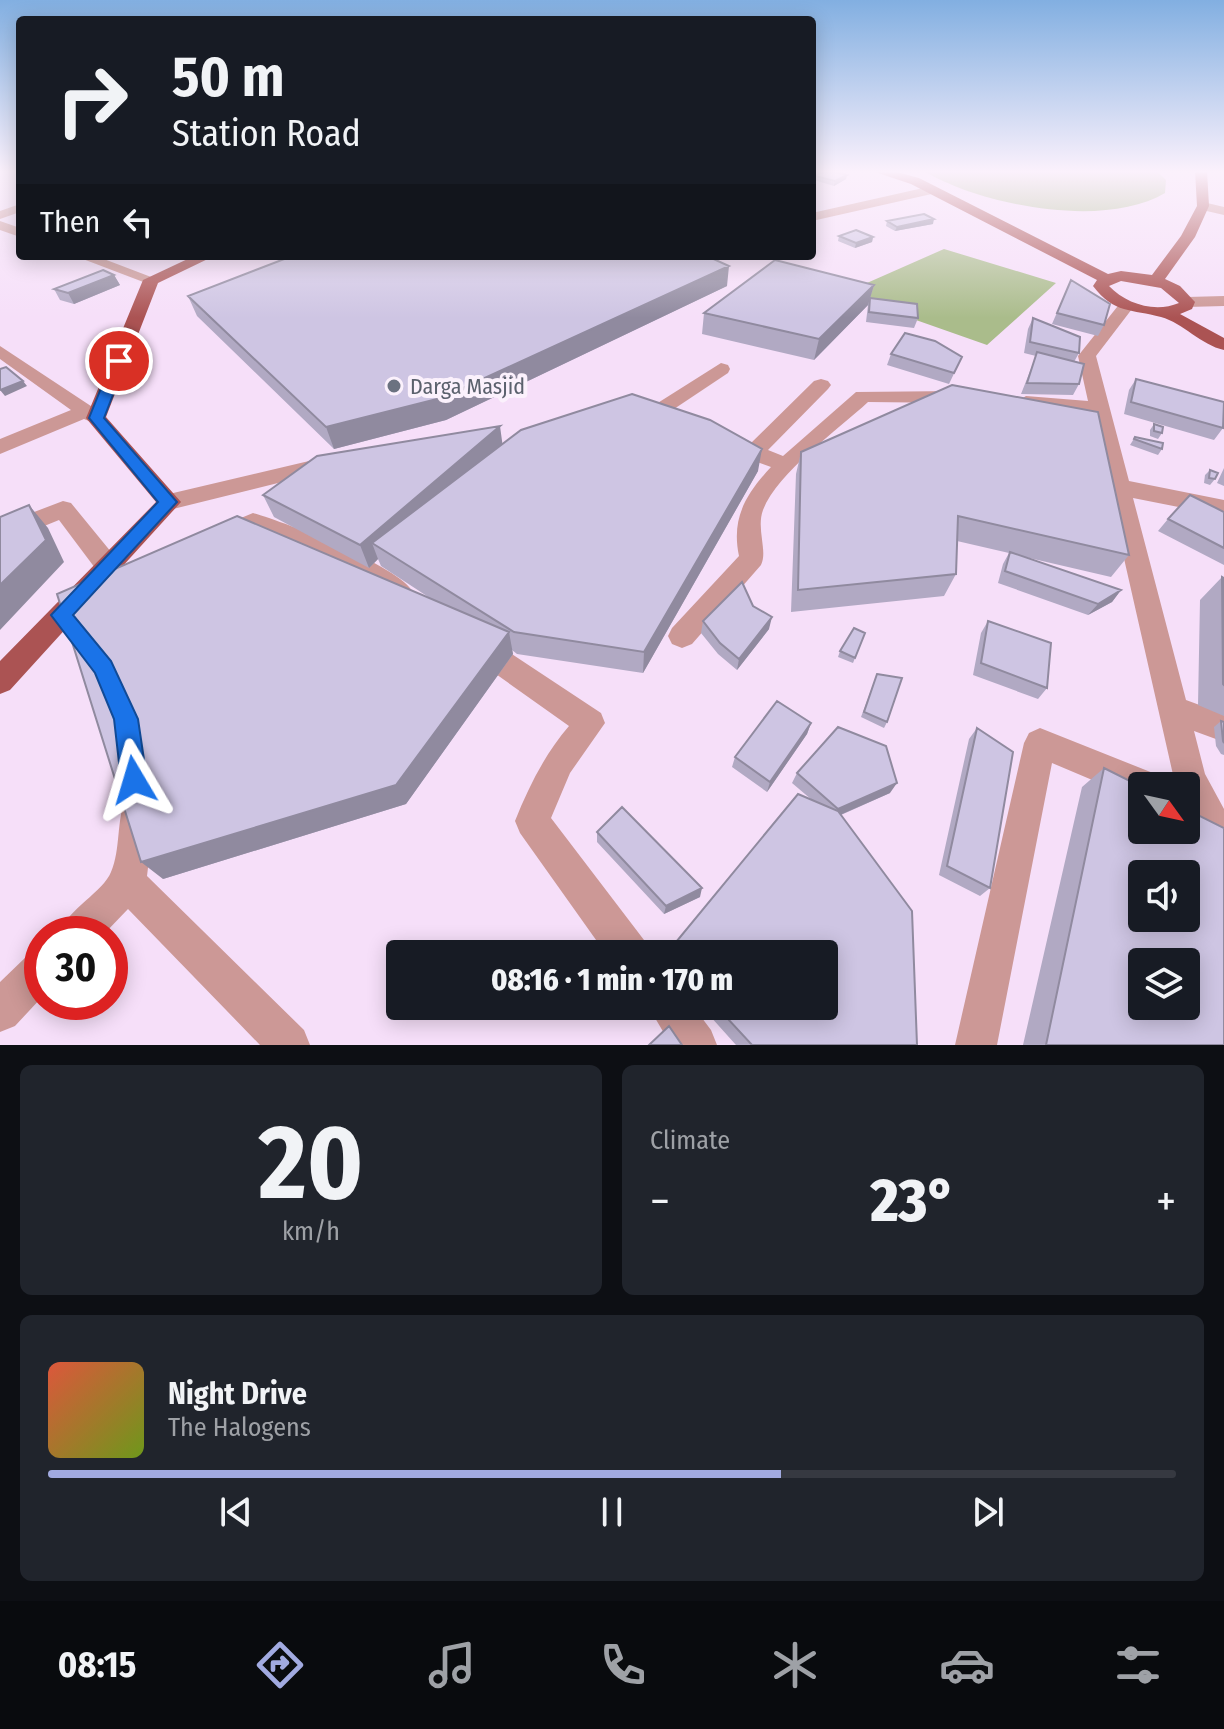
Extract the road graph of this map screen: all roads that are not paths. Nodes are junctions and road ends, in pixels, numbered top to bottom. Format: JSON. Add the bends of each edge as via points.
{"nodes":[{"id":1,"x":990,"y":220,"type":"edge"},
{"id":2,"x":1196,"y":220,"type":"edge"},
{"id":3,"x":94,"y":260,"type":"edge"},
{"id":4,"x":114,"y":260,"type":"edge"},
{"id":5,"x":198,"y":260,"type":"edge"},
{"id":6,"x":105,"y":264,"type":"junction"},
{"id":7,"x":1106,"y":279,"type":"junction"},
{"id":8,"x":151,"y":280,"type":"junction"},
{"id":9,"x":1156,"y":281,"type":"junction"},
{"id":10,"x":1224,"y":301,"type":"edge"},
{"id":11,"x":1187,"y":302,"type":"junction"},
{"id":12,"x":1127,"y":305,"type":"junction"},
{"id":13,"x":1164,"y":312,"type":"junction"},
{"id":14,"x":1224,"y":345,"type":"edge"},
{"id":15,"x":3,"y":359,"type":"edge"},
{"id":16,"x":721,"y":369,"type":"dead end"},
{"id":17,"x":821,"y":385,"type":"dead end"},
{"id":18,"x":981,"y":398,"type":"edge"},
{"id":19,"x":1011,"y":401,"type":"edge"},
{"id":20,"x":1099,"y":408,"type":"junction"},
{"id":21,"x":91,"y":415,"type":"junction"},
{"id":22,"x":681,"y":426,"type":"edge"},
{"id":23,"x":710,"y":437,"type":"edge"},
{"id":24,"x":0,"y":447,"type":"edge"},
{"id":25,"x":753,"y":453,"type":"junction"},
{"id":26,"x":351,"y":457,"type":"edge"},
{"id":27,"x":786,"y":465,"type":"junction"},
{"id":28,"x":1118,"y":487,"type":"junction"},
{"id":29,"x":169,"y":502,"type":"junction"},
{"id":30,"x":1224,"y":508,"type":"edge"},
{"id":31,"x":0,"y":535,"type":"edge"},
{"id":32,"x":198,"y":548,"type":"edge"},
{"id":33,"x":107,"y":565,"type":"junction"},
{"id":34,"x":130,"y":581,"type":"edge"},
{"id":35,"x":420,"y":606,"type":"edge"},
{"id":36,"x":61,"y":615,"type":"junction"},
{"id":37,"x":459,"y":633,"type":"edge"},
{"id":38,"x":682,"y":636,"type":"dead end"},
{"id":39,"x":86,"y":646,"type":"edge"},
{"id":40,"x":0,"y":681,"type":"edge"},
{"id":41,"x":1173,"y":709,"type":"junction"},
{"id":42,"x":1224,"y":728,"type":"edge"},
{"id":43,"x":1188,"y":772,"type":"edge"},
{"id":44,"x":1128,"y":779,"type":"edge"},
{"id":45,"x":134,"y":780,"type":"edge"},
{"id":46,"x":1200,"y":812,"type":"edge"},
{"id":47,"x":1224,"y":845,"type":"edge"},
{"id":48,"x":128,"y":883,"type":"junction"},
{"id":49,"x":95,"y":916,"type":"edge"},
{"id":50,"x":620,"y":940,"type":"edge"},
{"id":51,"x":24,"y":987,"type":"edge"},
{"id":52,"x":0,"y":1011,"type":"edge"},
{"id":53,"x":678,"y":1020,"type":"edge"},
{"id":54,"x":289,"y":1045,"type":"edge"},
{"id":55,"x":696,"y":1045,"type":"edge"},
{"id":56,"x":976,"y":1045,"type":"edge"}],
"edges":[{"from":1,"to":7,"type":"main road"},
{"from":2,"to":9,"type":"main road"},
{"from":3,"to":6,"type":"street"},
{"from":4,"to":6,"type":"street"},
{"from":5,"to":8,"type":"main road"},
{"from":6,"to":8,"type":"street"},
{"from":7,"to":9,"type":"main road"},
{"from":7,"to":12,"type":"main road","via":[[1104,291]]},
{"from":8,"to":21,"type":"main road"},
{"from":9,"to":11,"type":"main road","via":[[1181,293]]},
{"from":10,"to":11,"type":"street"},
{"from":11,"to":13,"type":"main road","via":[[1181,309]]},
{"from":12,"to":13,"type":"main road"},
{"from":12,"to":20,"type":"street","via":[[1087,356]]},
{"from":13,"to":14,"type":"main road"},
{"from":15,"to":21,"type":"street"},
{"from":16,"to":22,"type":"street","via":[[641,411]]},
{"from":17,"to":25,"type":"street"},
{"from":18,"to":27,"type":"street","via":[[863,396]]},
{"from":19,"to":20,"type":"street"},
{"from":20,"to":28,"type":"street"},
{"from":21,"to":24,"type":"street"},
{"from":21,"to":29,"type":"main road"},
{"from":23,"to":25,"type":"street"},
{"from":25,"to":27,"type":"street"},
{"from":26,"to":29,"type":"street"},
{"from":27,"to":38,"type":"street","via":[[753,501],[746,540],[752,558]]},
{"from":28,"to":30,"type":"street"},
{"from":28,"to":41,"type":"street"},
{"from":29,"to":33,"type":"main road"},
{"from":31,"to":33,"type":"street","via":[[63,509]]},
{"from":32,"to":35,"type":"street","via":[[253,521],[374,565]]},
{"from":33,"to":36,"type":"main road"},
{"from":34,"to":36,"type":"street"},
{"from":36,"to":39,"type":"street"},
{"from":36,"to":40,"type":"main road"},
{"from":37,"to":50,"type":"street","via":[[590,723],[559,762],[532,821]]},
{"from":41,"to":42,"type":"street"},
{"from":41,"to":43,"type":"street"},
{"from":44,"to":56,"type":"street","via":[[1040,743]]},
{"from":45,"to":48,"type":"street","via":[[138,810]]},
{"from":46,"to":47,"type":"street"},
{"from":48,"to":49,"type":"street"},
{"from":48,"to":54,"type":"street"},
{"from":51,"to":52,"type":"street"},
{"from":53,"to":55,"type":"street"}]}
